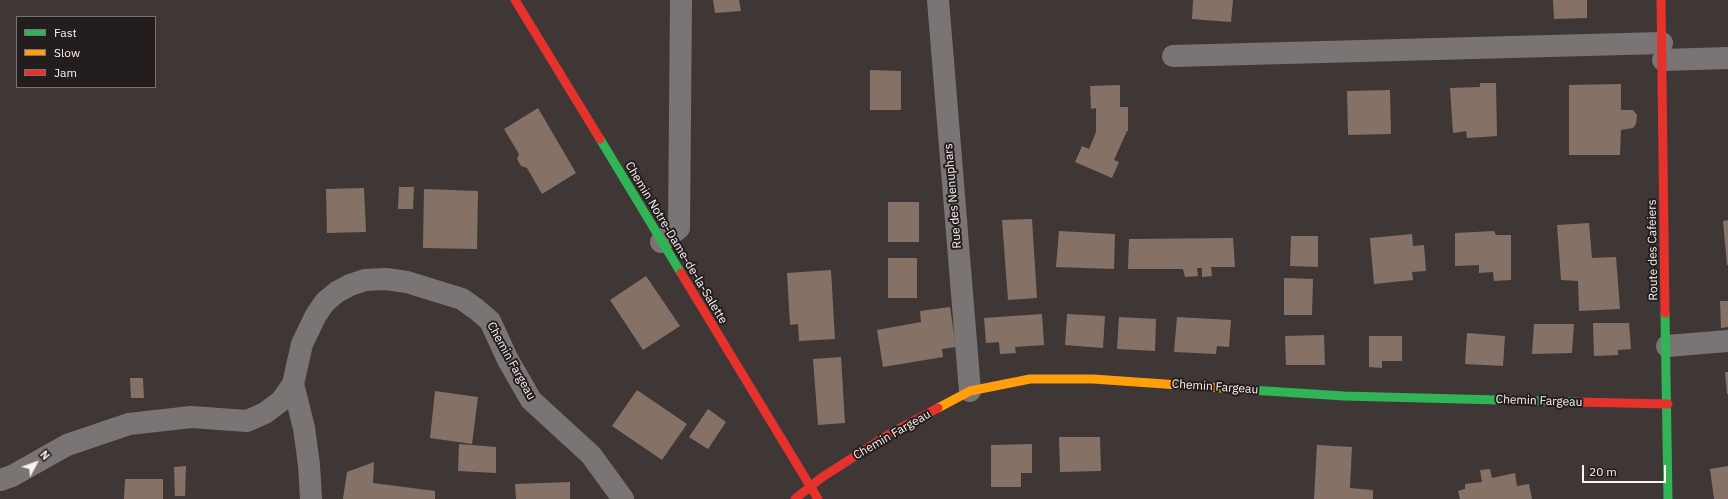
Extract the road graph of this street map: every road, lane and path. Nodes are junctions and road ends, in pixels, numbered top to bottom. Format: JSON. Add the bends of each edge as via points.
{"nodes":[{"id":1,"x":515,"y":0,"type":"edge"},
{"id":2,"x":681,"y":0,"type":"edge"},
{"id":3,"x":938,"y":0,"type":"edge"},
{"id":4,"x":1661,"y":0,"type":"edge"},
{"id":5,"x":1662,"y":51,"type":"junction"},
{"id":6,"x":1173,"y":56,"type":"dead end"},
{"id":7,"x":1728,"y":58,"type":"edge"},
{"id":8,"x":661,"y":242,"type":"junction"},
{"id":9,"x":1728,"y":341,"type":"edge"},
{"id":10,"x":1667,"y":346,"type":"junction"},
{"id":11,"x":293,"y":384,"type":"junction"},
{"id":12,"x":970,"y":391,"type":"junction"},
{"id":13,"x":1668,"y":404,"type":"junction"},
{"id":14,"x":0,"y":480,"type":"edge"},
{"id":15,"x":811,"y":488,"type":"junction"},
{"id":16,"x":311,"y":499,"type":"edge"},
{"id":17,"x":623,"y":499,"type":"edge"},
{"id":18,"x":795,"y":499,"type":"edge"},
{"id":19,"x":818,"y":499,"type":"edge"},
{"id":20,"x":1668,"y":499,"type":"edge"}],
"edges":[{"from":1,"to":8,"type":"street","name":"Chemin Notre-Dame-de-la-Salette"},
{"from":2,"to":8,"type":"street","via":[[679,228]]},
{"from":3,"to":12,"type":"street","name":"Rue des Nenuphars"},
{"from":4,"to":5,"type":"street","name":"Route des Cafeiers"},
{"from":5,"to":6,"type":"street"},
{"from":5,"to":7,"type":"street"},
{"from":5,"to":10,"type":"street","name":"Route des Cafeiers"},
{"from":8,"to":15,"type":"street","name":"Chemin Notre-Dame-de-la-Salette"},
{"from":9,"to":10,"type":"street"},
{"from":10,"to":13,"type":"street","name":"Route des Cafeiers"},
{"from":11,"to":14,"type":"street","name":"Chemin Fargeau","via":[[281,401],[265,413],[247,421],[191,417],[129,424],[66,445],[12,476]]},
{"from":11,"to":16,"type":"street","via":[[304,428]]},
{"from":11,"to":17,"type":"street","name":"Chemin Fargeau","via":[[302,344],[316,315],[329,299],[350,285],[365,280],[386,279],[407,282],[462,299],[490,321],[531,400],[592,455]]},
{"from":12,"to":13,"type":"street","name":"Chemin Fargeau","via":[[1030,379],[1093,379],[1344,396]]},
{"from":12,"to":15,"type":"street","name":"Chemin Fargeau","via":[[891,433],[821,478]]},
{"from":13,"to":20,"type":"street","name":"Route des Cafeiers"},
{"from":15,"to":18,"type":"street","name":"Chemin Fargeau"},
{"from":15,"to":19,"type":"street","name":"Chemin Notre-Dame-de-la-Salette"}]}
